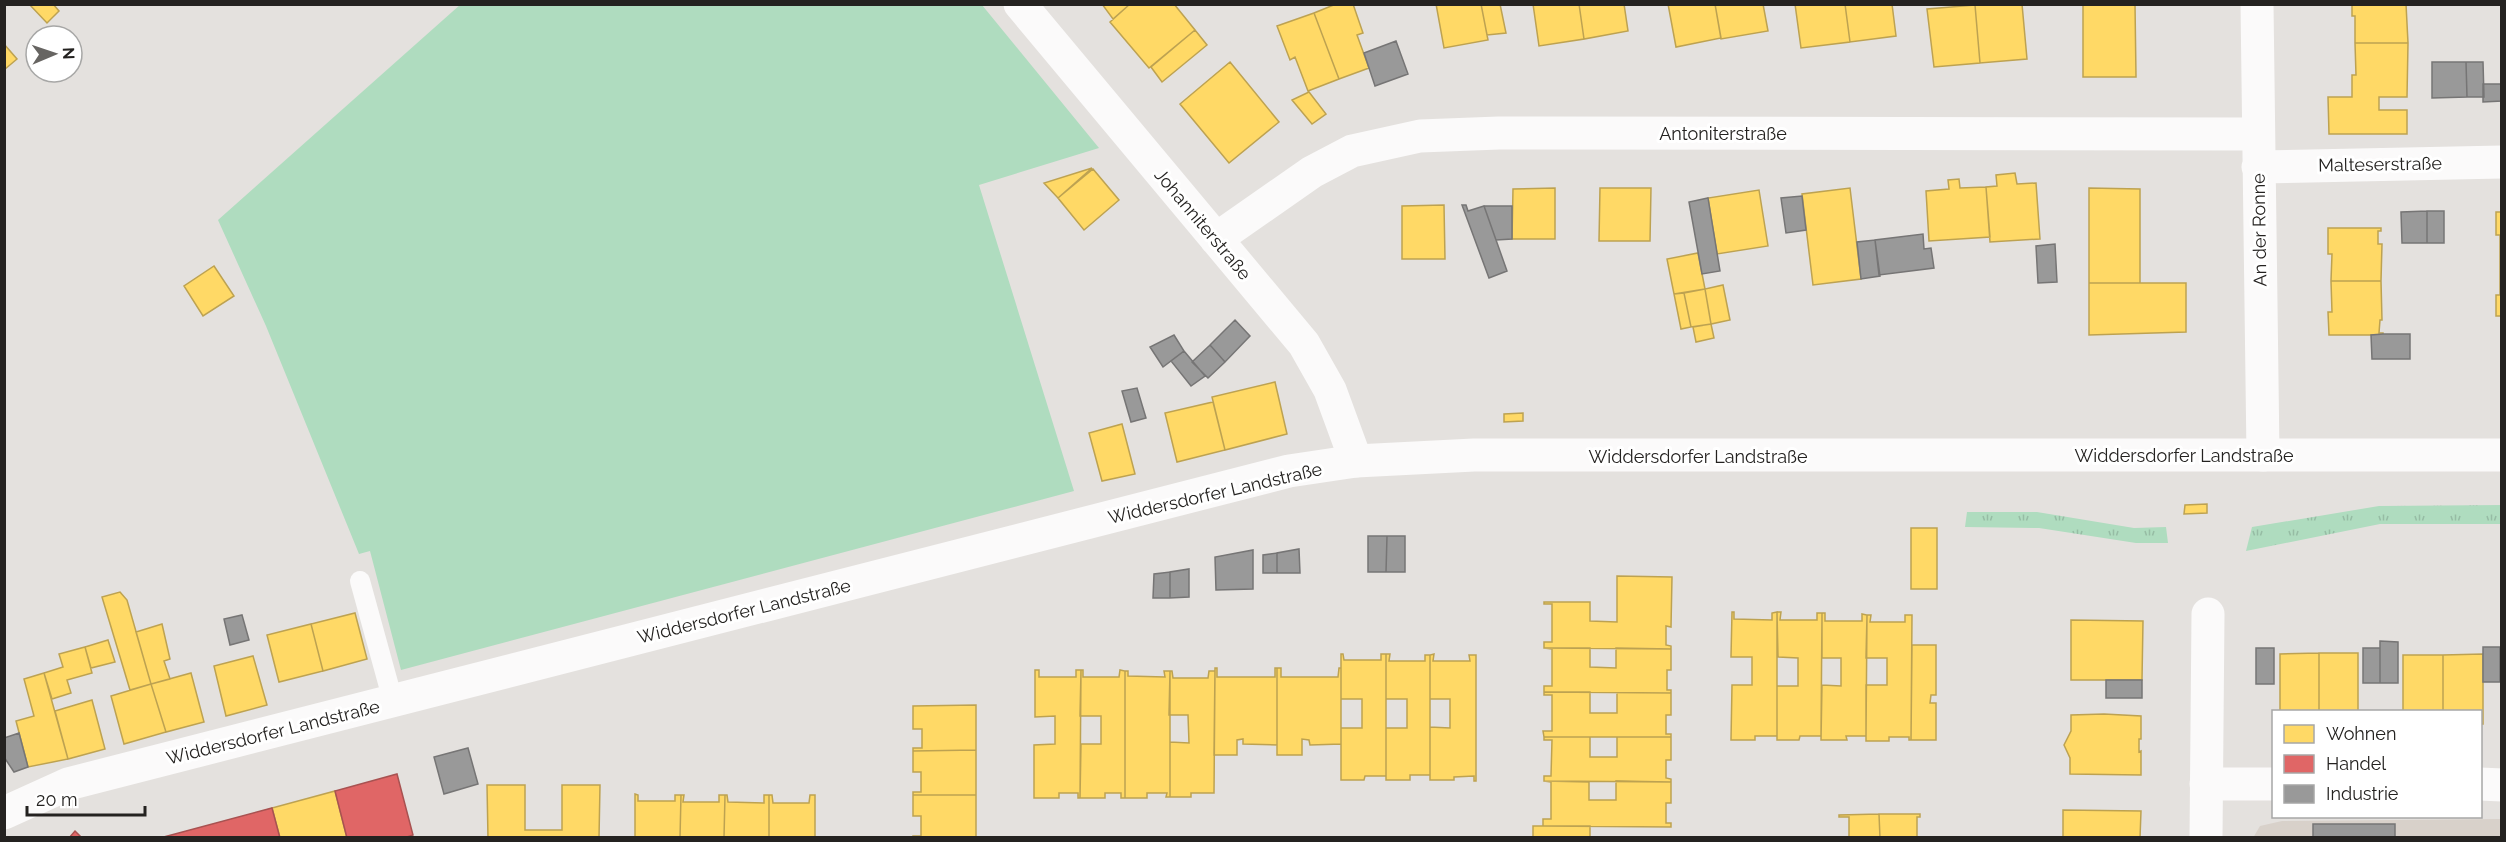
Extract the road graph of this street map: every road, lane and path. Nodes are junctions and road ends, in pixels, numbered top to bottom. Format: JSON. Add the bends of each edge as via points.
{"nodes":[{"id":1,"x":1020,"y":4,"type":"edge"},
{"id":2,"x":2257,"y":4,"type":"edge"},
{"id":3,"x":2258,"y":134,"type":"junction"},
{"id":4,"x":2502,"y":162,"type":"edge"},
{"id":5,"x":2258,"y":167,"type":"junction"},
{"id":6,"x":1216,"y":239,"type":"junction"},
{"id":7,"x":2263,"y":455,"type":"junction"},
{"id":8,"x":2502,"y":455,"type":"edge"},
{"id":9,"x":1356,"y":461,"type":"junction"},
{"id":10,"x":360,"y":581,"type":"dead end"},
{"id":11,"x":2208,"y":614,"type":"dead end"},
{"id":12,"x":393,"y":701,"type":"junction"},
{"id":13,"x":2206,"y":784,"type":"junction"},
{"id":14,"x":2272,"y":784,"type":"edge"},
{"id":15,"x":2482,"y":784,"type":"edge"},
{"id":16,"x":2502,"y":784,"type":"edge"},
{"id":17,"x":4,"y":813,"type":"edge"},
{"id":18,"x":2206,"y":837,"type":"edge"}],
"edges":[{"from":1,"to":6,"type":"street","name":"Johanniterstraße"},
{"from":2,"to":3,"type":"street","name":"An der Ronne"},
{"from":3,"to":5,"type":"street","name":"An der Ronne"},
{"from":3,"to":6,"type":"street","name":"Antoniterstraße","via":[[1420,136],[1352,151],[1312,172]]},
{"from":4,"to":5,"type":"street","name":"Malteserstraße"},
{"from":5,"to":7,"type":"street","name":"An der Ronne"},
{"from":6,"to":9,"type":"street","name":"Johanniterstraße","via":[[1304,344],[1330,390]]},
{"from":7,"to":8,"type":"street","name":"Widdersdorfer Landstraße"},
{"from":7,"to":9,"type":"street","name":"Widdersdorfer Landstraße","via":[[1474,455]]},
{"from":9,"to":12,"type":"street","name":"Widdersdorfer Landstraße","via":[[1289,471]]},
{"from":10,"to":12,"type":"lane"},
{"from":11,"to":13,"type":"street"},
{"from":12,"to":17,"type":"street","name":"Widdersdorfer Landstraße","via":[[68,784]]},
{"from":13,"to":14,"type":"street"},
{"from":13,"to":18,"type":"street"},
{"from":15,"to":16,"type":"street"}]}
